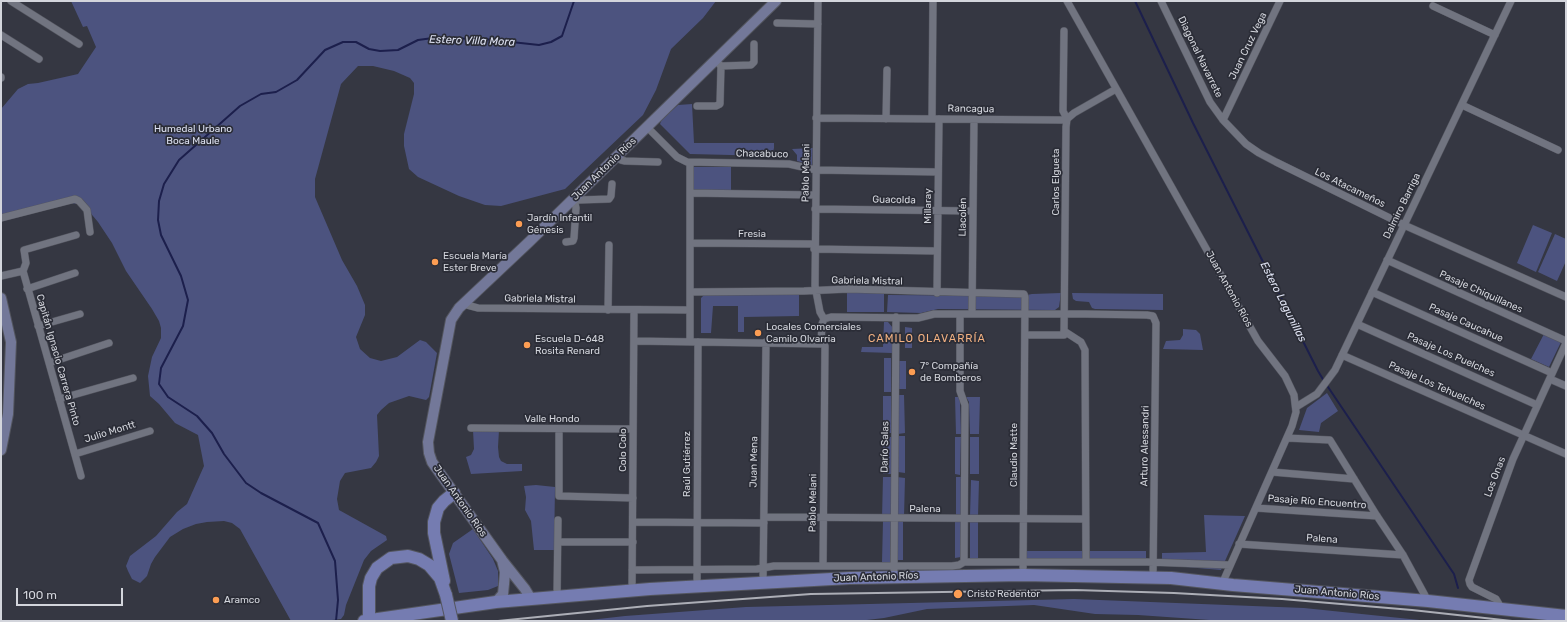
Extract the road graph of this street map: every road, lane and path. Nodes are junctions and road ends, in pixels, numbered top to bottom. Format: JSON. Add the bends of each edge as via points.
{"nodes":[{"id":1,"x":11,"y":1,"type":"edge"},
{"id":2,"x":776,"y":1,"type":"edge"},
{"id":3,"x":818,"y":1,"type":"edge"},
{"id":4,"x":933,"y":1,"type":"edge"},
{"id":5,"x":1067,"y":1,"type":"edge"},
{"id":6,"x":1161,"y":1,"type":"edge"},
{"id":7,"x":1280,"y":1,"type":"edge"},
{"id":8,"x":1511,"y":1,"type":"edge"},
{"id":9,"x":1433,"y":6,"type":"dead end"},
{"id":10,"x":777,"y":23,"type":"dead end"},
{"id":11,"x":818,"y":24,"type":"junction"},
{"id":12,"x":1064,"y":31,"type":"dead end"},
{"id":13,"x":1,"y":35,"type":"edge"},
{"id":14,"x":1495,"y":35,"type":"junction"},
{"id":15,"x":79,"y":44,"type":"dead end"},
{"id":16,"x":754,"y":44,"type":"dead end"},
{"id":17,"x":39,"y":59,"type":"dead end"},
{"id":18,"x":718,"y":63,"type":"junction"},
{"id":19,"x":887,"y":70,"type":"dead end"},
{"id":20,"x":1116,"y":89,"type":"junction"},
{"id":21,"x":1462,"y":105,"type":"junction"},
{"id":22,"x":697,"y":106,"type":"dead end"},
{"id":23,"x":816,"y":118,"type":"junction"},
{"id":24,"x":886,"y":119,"type":"junction"},
{"id":25,"x":935,"y":119,"type":"junction"},
{"id":26,"x":1067,"y":119,"type":"junction"},
{"id":27,"x":974,"y":120,"type":"junction"},
{"id":28,"x":1223,"y":120,"type":"junction"},
{"id":29,"x":647,"y":126,"type":"junction"},
{"id":30,"x":1558,"y":150,"type":"dead end"},
{"id":31,"x":616,"y":157,"type":"junction"},
{"id":32,"x":658,"y":162,"type":"dead end"},
{"id":33,"x":690,"y":163,"type":"junction"},
{"id":34,"x":816,"y":170,"type":"junction"},
{"id":35,"x":938,"y":172,"type":"junction"},
{"id":36,"x":612,"y":184,"type":"dead end"},
{"id":37,"x":690,"y":193,"type":"junction"},
{"id":38,"x":815,"y":195,"type":"junction"},
{"id":39,"x":574,"y":198,"type":"junction"},
{"id":40,"x":815,"y":209,"type":"junction"},
{"id":41,"x":938,"y":210,"type":"junction"},
{"id":42,"x":973,"y":211,"type":"junction"},
{"id":43,"x":1,"y":218,"type":"edge"},
{"id":44,"x":1404,"y":225,"type":"junction"},
{"id":45,"x":90,"y":232,"type":"dead end"},
{"id":46,"x":76,"y":235,"type":"dead end"},
{"id":47,"x":566,"y":242,"type":"dead end"},
{"id":48,"x":690,"y":243,"type":"junction"},
{"id":49,"x":609,"y":245,"type":"dead end"},
{"id":50,"x":814,"y":246,"type":"junction"},
{"id":51,"x":938,"y":251,"type":"junction"},
{"id":52,"x":1387,"y":260,"type":"junction"},
{"id":53,"x":23,"y":271,"type":"junction"},
{"id":54,"x":75,"y":273,"type":"dead end"},
{"id":55,"x":1,"y":276,"type":"edge"},
{"id":56,"x":27,"y":289,"type":"junction"},
{"id":57,"x":815,"y":290,"type":"junction"},
{"id":58,"x":690,"y":292,"type":"junction"},
{"id":59,"x":1372,"y":292,"type":"junction"},
{"id":60,"x":937,"y":293,"type":"junction"},
{"id":61,"x":972,"y":293,"type":"junction"},
{"id":62,"x":1566,"y":297,"type":"edge"},
{"id":63,"x":1,"y":298,"type":"edge"},
{"id":64,"x":463,"y":304,"type":"junction"},
{"id":65,"x":608,"y":310,"type":"junction"},
{"id":66,"x":634,"y":310,"type":"junction"},
{"id":67,"x":690,"y":310,"type":"junction"},
{"id":68,"x":80,"y":314,"type":"dead end"},
{"id":69,"x":960,"y":314,"type":"junction"},
{"id":70,"x":972,"y":314,"type":"junction"},
{"id":71,"x":1025,"y":314,"type":"junction"},
{"id":72,"x":1065,"y":314,"type":"junction"},
{"id":73,"x":896,"y":317,"type":"junction"},
{"id":74,"x":824,"y":319,"type":"junction"},
{"id":75,"x":1357,"y":324,"type":"junction"},
{"id":76,"x":38,"y":326,"type":"junction"},
{"id":77,"x":1064,"y":333,"type":"junction"},
{"id":78,"x":1025,"y":335,"type":"junction"},
{"id":79,"x":634,"y":341,"type":"junction"},
{"id":80,"x":690,"y":342,"type":"junction"},
{"id":81,"x":698,"y":342,"type":"junction"},
{"id":82,"x":766,"y":342,"type":"junction"},
{"id":83,"x":1566,"y":342,"type":"edge"},
{"id":84,"x":822,"y":343,"type":"junction"},
{"id":85,"x":108,"y":344,"type":"dead end"},
{"id":86,"x":1342,"y":355,"type":"junction"},
{"id":87,"x":49,"y":364,"type":"junction"},
{"id":88,"x":1551,"y":376,"type":"junction"},
{"id":89,"x":133,"y":378,"type":"dead end"},
{"id":90,"x":1566,"y":386,"type":"edge"},
{"id":91,"x":59,"y":399,"type":"junction"},
{"id":92,"x":1537,"y":405,"type":"junction"},
{"id":93,"x":1296,"y":407,"type":"junction"},
{"id":94,"x":471,"y":428,"type":"dead end"},
{"id":95,"x":559,"y":429,"type":"junction"},
{"id":96,"x":633,"y":429,"type":"junction"},
{"id":97,"x":150,"y":431,"type":"dead end"},
{"id":98,"x":1524,"y":436,"type":"junction"},
{"id":99,"x":1287,"y":438,"type":"junction"},
{"id":100,"x":1,"y":450,"type":"edge"},
{"id":101,"x":74,"y":454,"type":"junction"},
{"id":102,"x":1566,"y":454,"type":"edge"},
{"id":103,"x":1272,"y":472,"type":"junction"},
{"id":104,"x":81,"y":476,"type":"dead end"},
{"id":105,"x":1354,"y":479,"type":"junction"},
{"id":106,"x":454,"y":493,"type":"junction"},
{"id":107,"x":633,"y":498,"type":"junction"},
{"id":108,"x":1256,"y":508,"type":"junction"},
{"id":109,"x":1377,"y":516,"type":"junction"},
{"id":110,"x":823,"y":518,"type":"junction"},
{"id":111,"x":894,"y":518,"type":"junction"},
{"id":112,"x":965,"y":518,"type":"junction"},
{"id":113,"x":1023,"y":519,"type":"junction"},
{"id":114,"x":1086,"y":519,"type":"junction"},
{"id":115,"x":558,"y":520,"type":"dead end"},
{"id":116,"x":764,"y":520,"type":"junction"},
{"id":117,"x":633,"y":522,"type":"junction"},
{"id":118,"x":697,"y":522,"type":"junction"},
{"id":119,"x":558,"y":542,"type":"junction"},
{"id":120,"x":633,"y":542,"type":"junction"},
{"id":121,"x":1239,"y":544,"type":"junction"},
{"id":122,"x":1403,"y":555,"type":"junction"},
{"id":123,"x":502,"y":560,"type":"junction"},
{"id":124,"x":964,"y":562,"type":"junction"},
{"id":125,"x":1023,"y":562,"type":"junction"},
{"id":126,"x":1086,"y":562,"type":"junction"},
{"id":127,"x":1154,"y":562,"type":"junction"},
{"id":128,"x":1230,"y":565,"type":"junction"},
{"id":129,"x":823,"y":566,"type":"junction"},
{"id":130,"x":763,"y":568,"type":"junction"},
{"id":131,"x":632,"y":570,"type":"junction"},
{"id":132,"x":697,"y":570,"type":"junction"},
{"id":133,"x":894,"y":571,"type":"junction"},
{"id":134,"x":1023,"y":575,"type":"junction"},
{"id":135,"x":1153,"y":577,"type":"junction"},
{"id":136,"x":763,"y":582,"type":"junction"},
{"id":137,"x":1222,"y":584,"type":"junction"},
{"id":138,"x":697,"y":586,"type":"junction"},
{"id":139,"x":632,"y":591,"type":"junction"},
{"id":140,"x":446,"y":592,"type":"junction"},
{"id":141,"x":557,"y":597,"type":"junction"},
{"id":142,"x":531,"y":599,"type":"junction"},
{"id":143,"x":1428,"y":601,"type":"junction"},
{"id":144,"x":496,"y":602,"type":"junction"},
{"id":145,"x":1500,"y":608,"type":"junction"},
{"id":146,"x":1566,"y":616,"type":"edge"},
{"id":147,"x":366,"y":621,"type":"edge"},
{"id":148,"x":452,"y":621,"type":"edge"}],
"edges":[{"from":1,"to":15,"type":"street"},
{"from":2,"to":18,"type":"street","name":"Juan Antonio Ríos"},
{"from":3,"to":11,"type":"street","name":"Pablo Melani"},
{"from":4,"to":25,"type":"street","name":"Millaray"},
{"from":5,"to":20,"type":"street","name":"Juan Antonio Ríos"},
{"from":6,"to":28,"type":"street","name":"Diagonal Navarrete","via":[[1203,89]]},
{"from":7,"to":28,"type":"street","name":"Juan Cruz Vega"},
{"from":8,"to":14,"type":"street","name":"Dalmiro Barriga"},
{"from":9,"to":14,"type":"street"},
{"from":10,"to":11,"type":"street"},
{"from":11,"to":23,"type":"street","name":"Pablo Melani"},
{"from":12,"to":26,"type":"street","name":"Carlos Elgueta","via":[[1063,111]]},
{"from":13,"to":17,"type":"street"},
{"from":14,"to":21,"type":"street","name":"Dalmiro Barriga"},
{"from":16,"to":18,"type":"street","via":[[752,64]]},
{"from":18,"to":22,"type":"street","via":[[719,105]]},
{"from":18,"to":29,"type":"street","name":"Juan Antonio Ríos"},
{"from":19,"to":24,"type":"street"},
{"from":20,"to":26,"type":"street"},
{"from":20,"to":93,"type":"street","name":"Juan Antonio Ríos","via":[[1258,341],[1288,380]]},
{"from":21,"to":30,"type":"street"},
{"from":21,"to":44,"type":"street","name":"Dalmiro Barriga"},
{"from":23,"to":24,"type":"street","name":"Rancagua"},
{"from":23,"to":34,"type":"street","name":"Pablo Melani"},
{"from":24,"to":25,"type":"street","name":"Rancagua"},
{"from":25,"to":27,"type":"street","name":"Rancagua"},
{"from":25,"to":35,"type":"street","name":"Millaray"},
{"from":26,"to":27,"type":"street","name":"Rancagua"},
{"from":26,"to":72,"type":"street","name":"Carlos Elgueta"},
{"from":27,"to":42,"type":"street","name":"Llacolén"},
{"from":28,"to":44,"type":"street","name":"Los Atacameños","via":[[1246,144],[1259,153]]},
{"from":29,"to":31,"type":"street","name":"Juan Antonio Ríos"},
{"from":29,"to":33,"type":"street","via":[[677,157]]},
{"from":31,"to":32,"type":"street","via":[[625,161]]},
{"from":31,"to":39,"type":"street","name":"Juan Antonio Ríos"},
{"from":33,"to":34,"type":"street","name":"Chacabuco","via":[[789,164]]},
{"from":33,"to":37,"type":"street"},
{"from":34,"to":35,"type":"street","name":"Chacabuco"},
{"from":34,"to":38,"type":"street","name":"Pablo Melani"},
{"from":35,"to":41,"type":"street","name":"Millaray"},
{"from":36,"to":39,"type":"street","via":[[611,196],[608,199]]},
{"from":37,"to":38,"type":"street"},
{"from":37,"to":48,"type":"street"},
{"from":38,"to":40,"type":"street","name":"Pablo Melani"},
{"from":39,"to":47,"type":"street","via":[[574,238],[573,241]]},
{"from":39,"to":64,"type":"street","name":"Juan Antonio Ríos"},
{"from":40,"to":41,"type":"street","name":"Guacolda"},
{"from":40,"to":50,"type":"street","name":"Pablo Melani"},
{"from":41,"to":42,"type":"street","name":"Guacolda"},
{"from":41,"to":51,"type":"street","name":"Millaray"},
{"from":42,"to":61,"type":"street","name":"Llacolén"},
{"from":43,"to":45,"type":"street","via":[[75,199],[87,210]]},
{"from":44,"to":52,"type":"street","name":"Dalmiro Barriga"},
{"from":44,"to":62,"type":"street","name":"Los Atacameños"},
{"from":46,"to":53,"type":"street","name":"Capitán Ignacio Carrera Pinto","via":[[24,250],[26,263]]},
{"from":48,"to":50,"type":"street","name":"Fresia"},
{"from":48,"to":58,"type":"street"},
{"from":49,"to":65,"type":"street"},
{"from":50,"to":51,"type":"street","name":"Fresia"},
{"from":50,"to":57,"type":"street","name":"Pablo Melani"},
{"from":51,"to":60,"type":"street","name":"Millaray"},
{"from":52,"to":59,"type":"street","name":"Dalmiro Barriga"},
{"from":52,"to":83,"type":"street","name":"Pasaje Chiquillanes"},
{"from":53,"to":55,"type":"street"},
{"from":53,"to":56,"type":"street","name":"Capitán Ignacio Carrera Pinto"},
{"from":54,"to":56,"type":"street"},
{"from":56,"to":76,"type":"street","name":"Capitán Ignacio Carrera Pinto"},
{"from":57,"to":58,"type":"street","name":"Gabriela Mistral"},
{"from":57,"to":60,"type":"street","name":"Gabriela Mistral"},
{"from":57,"to":74,"type":"street","name":"Pablo Melani"},
{"from":58,"to":67,"type":"street"},
{"from":59,"to":75,"type":"street","name":"Dalmiro Barriga"},
{"from":59,"to":88,"type":"street","name":"Pasaje Caucahue"},
{"from":60,"to":61,"type":"street","name":"Gabriela Mistral"},
{"from":61,"to":70,"type":"street","name":"Llacolén"},
{"from":61,"to":71,"type":"street","name":"Gabriela Mistral","via":[[1022,293],[1025,297]]},
{"from":63,"to":100,"type":"street","via":[[10,349],[8,414]]},
{"from":64,"to":65,"type":"street","name":"Gabriela Mistral","via":[[478,308]]},
{"from":64,"to":106,"type":"street","name":"Juan Antonio Ríos","via":[[457,310],[450,326],[428,442],[432,462]]},
{"from":65,"to":66,"type":"street","name":"Gabriela Mistral"},
{"from":66,"to":67,"type":"street","name":"Gabriela Mistral"},
{"from":66,"to":79,"type":"street","name":"Colo Colo"},
{"from":67,"to":80,"type":"street"},
{"from":68,"to":76,"type":"street"},
{"from":69,"to":70,"type":"street"},
{"from":69,"to":73,"type":"street","via":[[934,314],[918,318]]},
{"from":69,"to":112,"type":"street","via":[[960,392],[965,405]]},
{"from":70,"to":71,"type":"street"},
{"from":71,"to":72,"type":"street"},
{"from":71,"to":78,"type":"street","name":"Claudio Matte"},
{"from":72,"to":77,"type":"street","name":"Carlos Elgueta"},
{"from":72,"to":127,"type":"street","name":"Arturo Alessandri","via":[[1147,315],[1153,316],[1156,323]]},
{"from":73,"to":74,"type":"street"},
{"from":73,"to":111,"type":"street","name":"Darío Salas"},
{"from":74,"to":84,"type":"street","name":"Pablo Melani"},
{"from":75,"to":86,"type":"street","name":"Dalmiro Barriga"},
{"from":75,"to":92,"type":"street","name":"Pasaje Los Puelches"},
{"from":76,"to":87,"type":"street","name":"Capitán Ignacio Carrera Pinto"},
{"from":77,"to":78,"type":"street"},
{"from":77,"to":114,"type":"street","via":[[1081,342],[1085,350]]},
{"from":78,"to":113,"type":"street","name":"Claudio Matte"},
{"from":79,"to":80,"type":"street"},
{"from":79,"to":96,"type":"street","name":"Colo Colo"},
{"from":80,"to":81,"type":"street"},
{"from":81,"to":82,"type":"street"},
{"from":81,"to":118,"type":"street","name":"Raúl Gutiérrez"},
{"from":82,"to":84,"type":"street"},
{"from":82,"to":116,"type":"street","name":"Juan Mena"},
{"from":83,"to":88,"type":"street","name":"Los Onas"},
{"from":84,"to":110,"type":"street","name":"Pablo Melani","via":[[825,346]]},
{"from":85,"to":87,"type":"street"},
{"from":86,"to":93,"type":"street","name":"Dalmiro Barriga","via":[[1321,390]]},
{"from":86,"to":98,"type":"street","name":"Pasaje Los Tehuelches"},
{"from":87,"to":91,"type":"street","name":"Capitán Ignacio Carrera Pinto"},
{"from":88,"to":90,"type":"street","name":"Pasaje Caucahue"},
{"from":88,"to":92,"type":"street","name":"Los Onas"},
{"from":89,"to":91,"type":"street"},
{"from":91,"to":101,"type":"street","name":"Capitán Ignacio Carrera Pinto"},
{"from":92,"to":98,"type":"street","name":"Los Onas"},
{"from":93,"to":99,"type":"street","name":"Juan Antonio Ríos"},
{"from":94,"to":95,"type":"street","name":"Valle Hondo"},
{"from":95,"to":96,"type":"street","name":"Valle Hondo"},
{"from":95,"to":107,"type":"street","via":[[559,496]]},
{"from":96,"to":107,"type":"street","name":"Colo Colo"},
{"from":97,"to":101,"type":"street","name":"Julio Montt"},
{"from":98,"to":102,"type":"street","name":"Pasaje Los Tehuelches"},
{"from":98,"to":145,"type":"street","name":"Los Onas","via":[[1504,482],[1470,580],[1472,587],[1496,599]]},
{"from":99,"to":103,"type":"street","name":"Juan Antonio Ríos"},
{"from":99,"to":105,"type":"street","via":[[1330,440]]},
{"from":101,"to":104,"type":"street","name":"Capitán Ignacio Carrera Pinto"},
{"from":103,"to":105,"type":"street"},
{"from":103,"to":108,"type":"street","name":"Juan Antonio Ríos"},
{"from":105,"to":109,"type":"street"},
{"from":106,"to":123,"type":"street","name":"Juan Antonio Ríos"},
{"from":106,"to":140,"type":"main road","via":[[438,508],[434,522]]},
{"from":107,"to":117,"type":"street","name":"Colo Colo"},
{"from":108,"to":109,"type":"street","name":"Pasaje Río Encuentro"},
{"from":108,"to":121,"type":"street","name":"Juan Antonio Ríos"},
{"from":109,"to":122,"type":"street"},
{"from":110,"to":111,"type":"street","name":"Palena"},
{"from":110,"to":116,"type":"street","name":"Palena"},
{"from":110,"to":129,"type":"street","name":"Pablo Melani"},
{"from":111,"to":112,"type":"street","name":"Palena"},
{"from":111,"to":133,"type":"street","name":"Darío Salas"},
{"from":112,"to":113,"type":"street","name":"Palena"},
{"from":112,"to":124,"type":"street"},
{"from":113,"to":114,"type":"street","name":"Palena"},
{"from":113,"to":125,"type":"street","name":"Claudio Matte"},
{"from":114,"to":126,"type":"street"},
{"from":115,"to":119,"type":"street"},
{"from":116,"to":118,"type":"street","name":"Palena"},
{"from":116,"to":130,"type":"street","name":"Juan Mena"},
{"from":117,"to":118,"type":"street","name":"Palena"},
{"from":117,"to":120,"type":"street","name":"Colo Colo"},
{"from":118,"to":132,"type":"street","name":"Raúl Gutiérrez"},
{"from":119,"to":120,"type":"street"},
{"from":119,"to":141,"type":"street"},
{"from":120,"to":131,"type":"street","name":"Colo Colo"},
{"from":121,"to":122,"type":"street","name":"Palena"},
{"from":121,"to":128,"type":"street","name":"Juan Antonio Ríos"},
{"from":122,"to":143,"type":"street"},
{"from":123,"to":142,"type":"street","name":"Juan Antonio Ríos"},
{"from":123,"to":144,"type":"street","name":"Juan Antonio Ríos","via":[[504,584],[502,594]]},
{"from":124,"to":125,"type":"street"},
{"from":124,"to":133,"type":"street","via":[[952,566]]},
{"from":125,"to":126,"type":"street"},
{"from":125,"to":134,"type":"street","name":"Claudio Matte"},
{"from":126,"to":127,"type":"street"},
{"from":127,"to":128,"type":"street"},
{"from":127,"to":135,"type":"street","name":"Arturo Alessandri"},
{"from":128,"to":137,"type":"street","name":"Juan Antonio Ríos"},
{"from":129,"to":130,"type":"street"},
{"from":129,"to":133,"type":"street"},
{"from":130,"to":132,"type":"street"},
{"from":130,"to":136,"type":"street","name":"Juan Mena"},
{"from":131,"to":132,"type":"street"},
{"from":131,"to":139,"type":"street","name":"Colo Colo"},
{"from":132,"to":138,"type":"street","name":"Raúl Gutiérrez"},
{"from":133,"to":134,"type":"main road","name":"Juan Antonio Ríos"},
{"from":133,"to":136,"type":"main road","name":"Juan Antonio Ríos"},
{"from":134,"to":135,"type":"main road","name":"Juan Antonio Ríos"},
{"from":135,"to":137,"type":"main road","name":"Juan Antonio Ríos"},
{"from":136,"to":138,"type":"main road","name":"Juan Antonio Ríos"},
{"from":137,"to":143,"type":"main road","name":"Juan Antonio Ríos"},
{"from":138,"to":139,"type":"main road","name":"Juan Antonio Ríos"},
{"from":139,"to":141,"type":"main road","name":"Juan Antonio Ríos"},
{"from":140,"to":147,"type":"main road","via":[[437,573],[424,562],[408,556],[391,558],[377,568],[371,578]]},
{"from":140,"to":148,"type":"main road","bridge":true},
{"from":141,"to":142,"type":"main road","name":"Juan Antonio Ríos"},
{"from":142,"to":144,"type":"main road","name":"Juan Antonio Ríos"},
{"from":143,"to":145,"type":"main road","name":"Juan Antonio Ríos"},
{"from":144,"to":147,"type":"main road"},
{"from":145,"to":146,"type":"main road","name":"Juan Antonio Ríos"}]}
